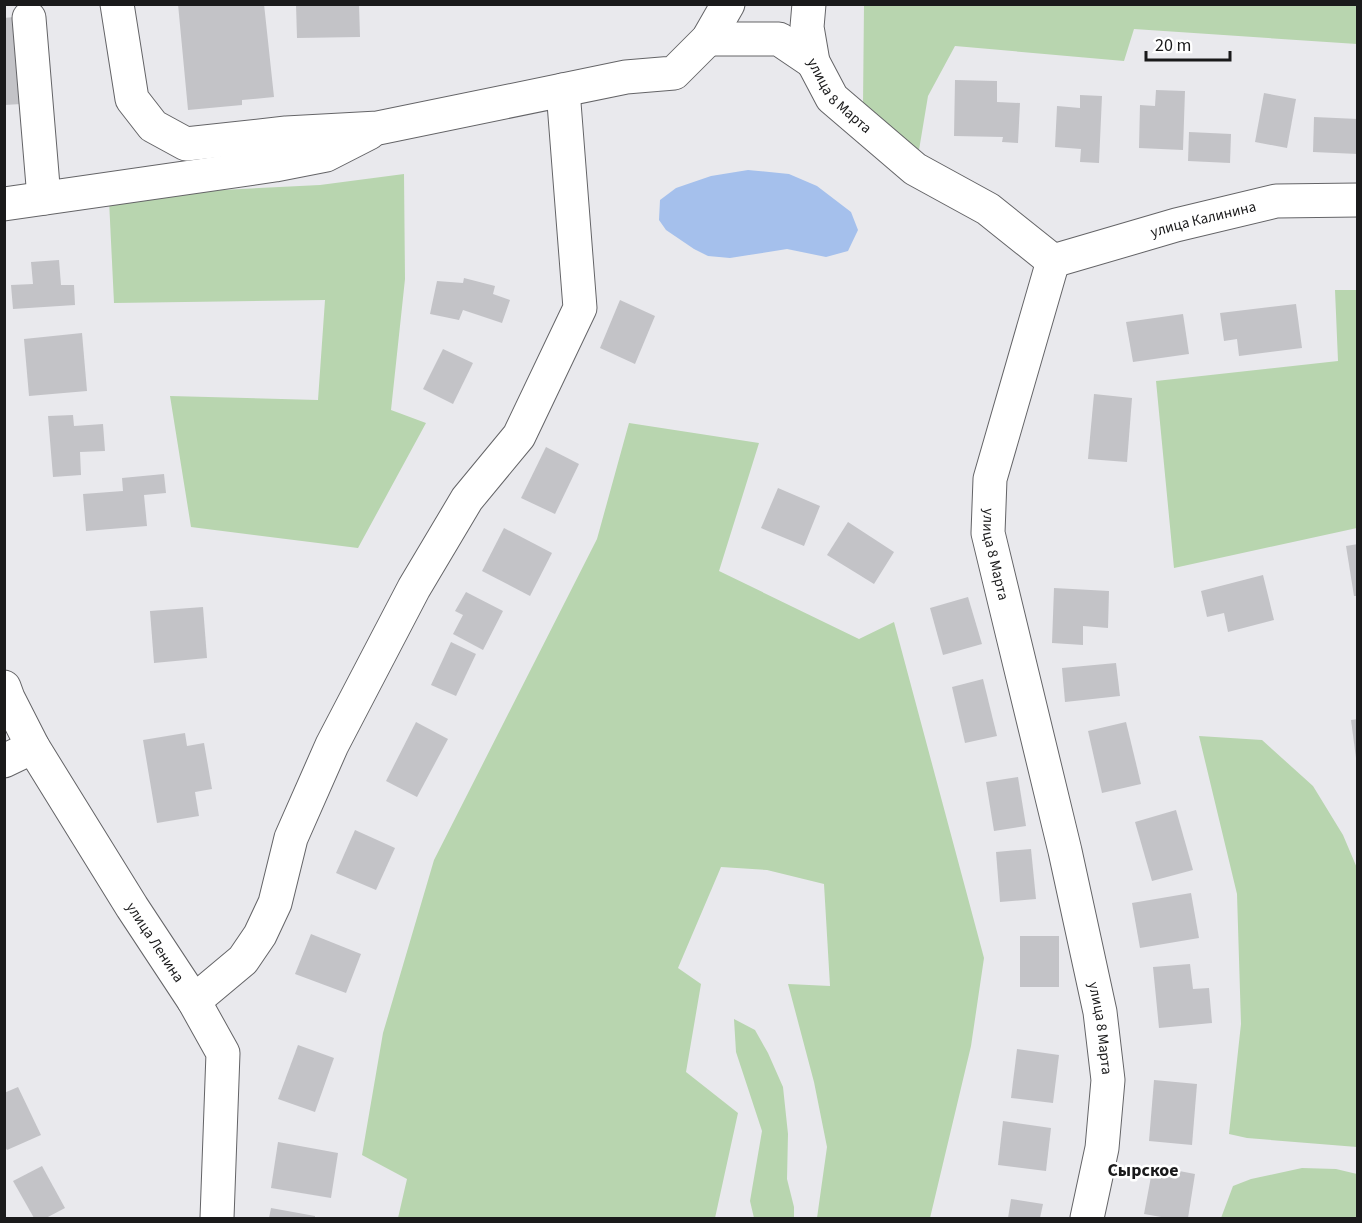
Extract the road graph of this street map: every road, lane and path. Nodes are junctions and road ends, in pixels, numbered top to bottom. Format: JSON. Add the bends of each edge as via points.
{"nodes":[{"id":1,"x":117,"y":4,"type":"edge"},
{"id":2,"x":728,"y":4,"type":"edge"},
{"id":3,"x":809,"y":4,"type":"edge"},
{"id":4,"x":29,"y":18,"type":"dead end"},
{"id":5,"x":708,"y":39,"type":"junction"},
{"id":6,"x":813,"y":62,"type":"junction"},
{"id":7,"x":564,"y":90,"type":"junction"},
{"id":8,"x":378,"y":128,"type":"junction"},
{"id":9,"x":44,"y":198,"type":"junction"},
{"id":10,"x":1358,"y":200,"type":"edge"},
{"id":11,"x":4,"y":204,"type":"edge"},
{"id":12,"x":1053,"y":261,"type":"junction"},
{"id":13,"x":4,"y":687,"type":"edge"},
{"id":14,"x":33,"y":747,"type":"junction"},
{"id":15,"x":4,"y":761,"type":"edge"},
{"id":16,"x":194,"y":1001,"type":"junction"},
{"id":17,"x":217,"y":1218,"type":"edge"},
{"id":18,"x":1087,"y":1218,"type":"edge"}],
"edges":[{"from":1,"to":8,"type":"street","via":[[132,99],[153,126],[186,144]]},
{"from":2,"to":5,"type":"street"},
{"from":3,"to":6,"type":"street","name":"улица 8 Марта","via":[[807,27]]},
{"from":4,"to":9,"type":"street"},
{"from":5,"to":6,"type":"street","via":[[779,39]]},
{"from":5,"to":7,"type":"street","via":[[674,73],[626,77]]},
{"from":6,"to":12,"type":"street","name":"улица 8 Марта","via":[[832,98],[915,169],[988,209]]},
{"from":7,"to":8,"type":"street"},
{"from":7,"to":16,"type":"street","via":[[580,308],[519,436],[467,499],[414,588],[332,745],[291,838],[275,903],[260,935],[243,960]]},
{"from":8,"to":9,"type":"street","via":[[326,155]]},
{"from":9,"to":11,"type":"street"},
{"from":10,"to":12,"type":"street","name":"улица Калинина","via":[[1276,201]]},
{"from":12,"to":18,"type":"street","name":"улица 8 Марта","via":[[990,479],[988,533],[1100,1012],[1108,1080],[1102,1148]]},
{"from":13,"to":14,"type":"street","name":"улица Ленина"},
{"from":14,"to":15,"type":"street"},
{"from":14,"to":16,"type":"street","name":"улица Ленина"},
{"from":16,"to":17,"type":"street","name":"улица Ленина","via":[[223,1053]]}]}
